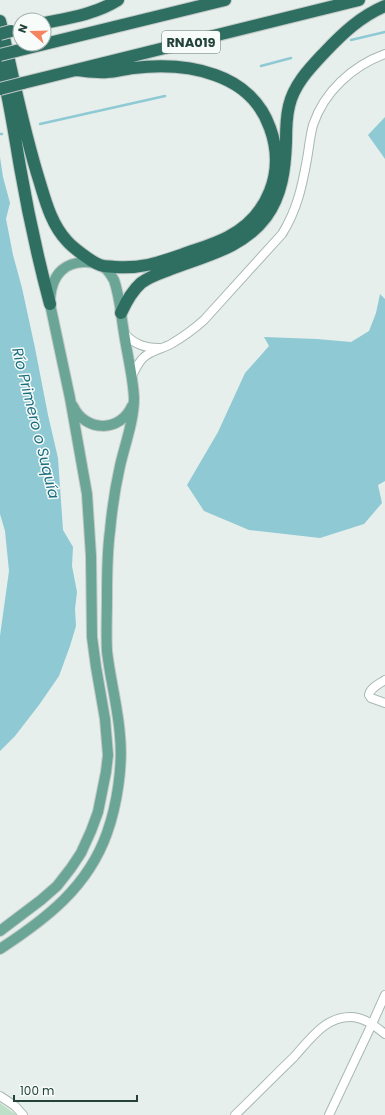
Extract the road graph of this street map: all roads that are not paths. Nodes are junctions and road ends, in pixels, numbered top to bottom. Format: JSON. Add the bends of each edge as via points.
{"nodes":[{"id":1,"x":118,"y":0,"type":"edge"},
{"id":2,"x":225,"y":0,"type":"edge"},
{"id":3,"x":359,"y":0,"type":"edge"},
{"id":4,"x":385,"y":6,"type":"edge"},
{"id":5,"x":0,"y":21,"type":"edge"},
{"id":6,"x":52,"y":21,"type":"edge"},
{"id":7,"x":385,"y":54,"type":"edge"},
{"id":8,"x":0,"y":55,"type":"edge"},
{"id":9,"x":0,"y":63,"type":"edge"},
{"id":10,"x":76,"y":70,"type":"junction"},
{"id":11,"x":0,"y":89,"type":"edge"},
{"id":12,"x":100,"y":265,"type":"junction"},
{"id":13,"x":50,"y":304,"type":"junction"},
{"id":14,"x":121,"y":313,"type":"junction"},
{"id":15,"x":124,"y":333,"type":"junction"},
{"id":16,"x":160,"y":348,"type":"junction"},
{"id":17,"x":132,"y":376,"type":"junction"},
{"id":18,"x":134,"y":396,"type":"junction"},
{"id":19,"x":70,"y":398,"type":"junction"},
{"id":20,"x":385,"y":680,"type":"edge"},
{"id":21,"x":385,"y":703,"type":"edge"},
{"id":22,"x":0,"y":931,"type":"edge"},
{"id":23,"x":0,"y":949,"type":"edge"},
{"id":24,"x":385,"y":995,"type":"edge"},
{"id":25,"x":372,"y":1024,"type":"junction"},
{"id":26,"x":385,"y":1034,"type":"edge"},
{"id":27,"x":0,"y":1096,"type":"edge"},
{"id":28,"x":23,"y":1115,"type":"edge"},
{"id":29,"x":235,"y":1115,"type":"edge"},
{"id":30,"x":329,"y":1115,"type":"edge"}],
"edges":[{"from":1,"to":6,"type":"highway","via":[[91,12]]},
{"from":2,"to":8,"type":"highway","number":"RNA019","bridge":true},
{"from":3,"to":10,"type":"highway","number":"RNA019"},
{"from":4,"to":14,"type":"highway","via":[[369,13],[351,26],[300,80],[288,107],[282,185],[273,206],[259,225],[245,238],[216,253],[142,282]]},
{"from":5,"to":12,"type":"highway","via":[[27,142],[54,223],[73,247]]},
{"from":7,"to":16,"type":"street","via":[[344,77],[320,111],[311,135],[300,196],[282,234],[204,320],[186,334]]},
{"from":9,"to":13,"type":"highway","via":[[28,210]]},
{"from":10,"to":11,"type":"highway","number":"RNA019","bridge":true},
{"from":10,"to":12,"type":"highway","via":[[107,72],[168,67],[204,72],[225,79],[243,89],[265,115],[273,134],[276,154],[275,176],[265,202],[252,219],[236,233],[149,265],[130,268]]},
{"from":12,"to":13,"type":"main road","via":[[82,262],[63,269],[51,288]]},
{"from":12,"to":14,"type":"main road","via":[[109,271],[114,282]]},
{"from":13,"to":19,"type":"main road"},
{"from":14,"to":15,"type":"main road"},
{"from":15,"to":16,"type":"street","via":[[138,345]]},
{"from":15,"to":17,"type":"main road"},
{"from":16,"to":17,"type":"street","via":[[143,359]]},
{"from":17,"to":18,"type":"main road"},
{"from":18,"to":19,"type":"main road","via":[[125,417],[112,424],[100,426],[80,417]]},
{"from":18,"to":23,"type":"main road","via":[[133,413],[116,486],[108,551],[107,648],[121,755],[112,818],[100,851],[79,885],[46,916]]},
{"from":19,"to":22,"type":"main road","via":[[89,513],[92,638],[105,719],[108,755],[106,772],[98,812],[81,853],[42,900]]},
{"from":20,"to":21,"type":"street","via":[[372,689],[369,695]]},
{"from":24,"to":25,"type":"street"},
{"from":25,"to":26,"type":"street"},
{"from":25,"to":29,"type":"street","via":[[349,1017],[337,1019],[324,1026]]},
{"from":25,"to":30,"type":"street"},
{"from":27,"to":28,"type":"street"}]}
